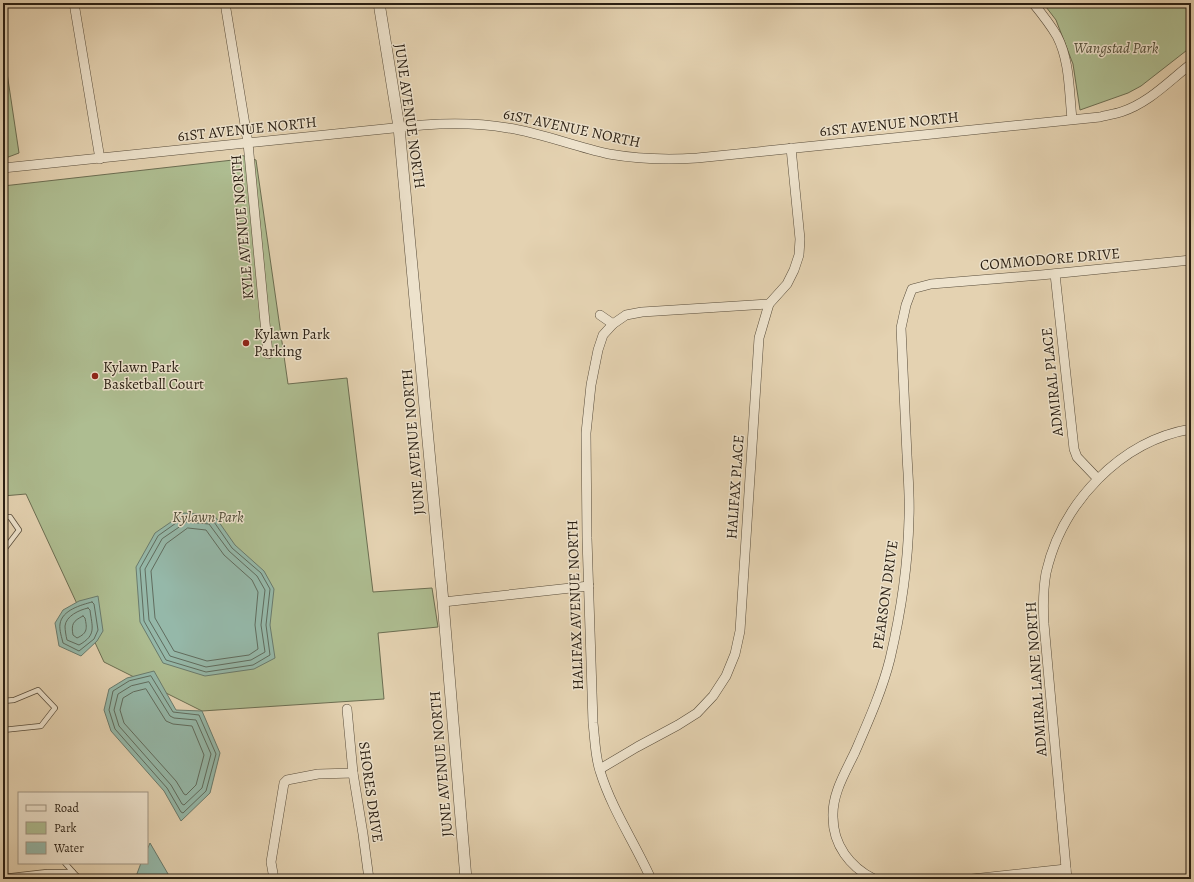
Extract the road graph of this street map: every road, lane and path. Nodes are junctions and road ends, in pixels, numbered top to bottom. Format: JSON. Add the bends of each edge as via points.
{"nodes":[{"id":1,"x":74,"y":3,"type":"edge"},
{"id":2,"x":225,"y":3,"type":"edge"},
{"id":3,"x":378,"y":3,"type":"edge"},
{"id":4,"x":679,"y":3,"type":"edge"},
{"id":5,"x":693,"y":3,"type":"edge"},
{"id":6,"x":1034,"y":3,"type":"edge"},
{"id":7,"x":1191,"y":64,"type":"edge"},
{"id":8,"x":1072,"y":119,"type":"junction"},
{"id":9,"x":399,"y":127,"type":"junction"},
{"id":10,"x":248,"y":143,"type":"junction"},
{"id":11,"x":792,"y":148,"type":"junction"},
{"id":12,"x":100,"y":159,"type":"junction"},
{"id":13,"x":3,"y":168,"type":"edge"},
{"id":14,"x":1191,"y":260,"type":"edge"},
{"id":15,"x":1055,"y":274,"type":"junction"},
{"id":16,"x":912,"y":289,"type":"joint"},
{"id":17,"x":769,"y":304,"type":"junction"},
{"id":18,"x":600,"y":315,"type":"dead end"},
{"id":19,"x":613,"y":324,"type":"junction"},
{"id":20,"x":268,"y":354,"type":"dead end"},
{"id":21,"x":1191,"y":429,"type":"edge"},
{"id":22,"x":1097,"y":478,"type":"junction"},
{"id":23,"x":3,"y":517,"type":"edge"},
{"id":24,"x":3,"y":551,"type":"edge"},
{"id":25,"x":589,"y":586,"type":"junction"},
{"id":26,"x":443,"y":602,"type":"junction"},
{"id":27,"x":3,"y":701,"type":"edge"},
{"id":28,"x":347,"y":709,"type":"dead end"},
{"id":29,"x":3,"y":730,"type":"edge"},
{"id":30,"x":600,"y":769,"type":"junction"},
{"id":31,"x":353,"y":773,"type":"junction"},
{"id":32,"x":66,"y":864,"type":"edge"},
{"id":33,"x":1066,"y":869,"type":"junction"},
{"id":34,"x":73,"y":872,"type":"junction"},
{"id":35,"x":3,"y":877,"type":"edge"},
{"id":36,"x":80,"y":879,"type":"edge"},
{"id":37,"x":274,"y":879,"type":"edge"},
{"id":38,"x":369,"y":879,"type":"edge"},
{"id":39,"x":466,"y":879,"type":"edge"},
{"id":40,"x":651,"y":879,"type":"edge"},
{"id":41,"x":874,"y":879,"type":"edge"},
{"id":42,"x":972,"y":879,"type":"edge"},
{"id":43,"x":1067,"y":879,"type":"edge"}],
"edges":[{"from":1,"to":12,"type":"street"},
{"from":2,"to":10,"type":"street","name":"KYLE AVENUE NORTH"},
{"from":3,"to":9,"type":"street","name":"JUNE AVENUE NORTH"},
{"from":4,"to":5,"type":"street"},
{"from":6,"to":8,"type":"street","via":[[1058,38],[1064,56]]},
{"from":7,"to":8,"type":"street","name":"61ST AVENUE NORTH","via":[[1143,102],[1122,112]]},
{"from":8,"to":11,"type":"street","name":"61ST AVENUE NORTH"},
{"from":9,"to":10,"type":"street","name":"61ST AVENUE NORTH"},
{"from":9,"to":11,"type":"street","name":"61ST AVENUE NORTH","via":[[452,123],[481,124],[510,128],[609,154],[667,160]]},
{"from":9,"to":26,"type":"street","name":"JUNE AVENUE NORTH"},
{"from":10,"to":12,"type":"street","name":"61ST AVENUE NORTH"},
{"from":10,"to":20,"type":"street","name":"KYLE AVENUE NORTH"},
{"from":11,"to":17,"type":"street","name":"HALIFAX PLACE","via":[[800,239],[799,255],[787,284]]},
{"from":12,"to":13,"type":"street","name":"61ST AVENUE NORTH"},
{"from":14,"to":15,"type":"street","name":"COMMODORE DRIVE"},
{"from":15,"to":16,"type":"street","name":"COMMODORE DRIVE","via":[[931,284]]},
{"from":15,"to":22,"type":"street","name":"ADMIRAL PLACE","via":[[1074,449],[1077,457]]},
{"from":16,"to":41,"type":"street","name":"PEARSON DRIVE","via":[[901,328],[909,517],[907,565],[900,614],[890,660],[875,706],[834,800],[835,834],[842,850],[852,864]]},
{"from":17,"to":19,"type":"street","name":"HALIFAX AVENUE NORTH","via":[[642,312],[626,315]]},
{"from":17,"to":30,"type":"street","name":"HALIFAX PLACE","via":[[759,338],[740,631],[735,654],[726,676],[713,696],[697,713]]},
{"from":18,"to":19,"type":"street"},
{"from":19,"to":25,"type":"street","name":"HALIFAX AVENUE NORTH","via":[[603,335],[598,350],[586,433]]},
{"from":21,"to":22,"type":"street","name":"ADMIRAL LANE NORTH","via":[[1159,438],[1135,449]]},
{"from":22,"to":33,"type":"street","name":"ADMIRAL LANE NORTH","via":[[1077,503],[1053,549],[1043,599]]},
{"from":23,"to":24,"type":"lane","via":[[10,517],[19,530]]},
{"from":25,"to":26,"type":"street"},
{"from":25,"to":30,"type":"street","name":"HALIFAX AVENUE NORTH","via":[[593,723]]},
{"from":26,"to":39,"type":"street","name":"JUNE AVENUE NORTH"},
{"from":27,"to":29,"type":"lane","via":[[14,700],[38,690],[55,708],[41,726]]},
{"from":28,"to":31,"type":"street","name":"SHORES DRIVE"},
{"from":30,"to":40,"type":"street","name":"HALIFAX AVENUE NORTH","via":[[615,810]]},
{"from":31,"to":37,"type":"street","via":[[318,774],[287,780],[284,783],[271,862]]},
{"from":31,"to":38,"type":"street","name":"SHORES DRIVE"},
{"from":32,"to":34,"type":"lane"},
{"from":33,"to":42,"type":"street"},
{"from":33,"to":43,"type":"street","name":"ADMIRAL LANE NORTH"},
{"from":34,"to":35,"type":"lane"},
{"from":34,"to":36,"type":"lane"}]}
